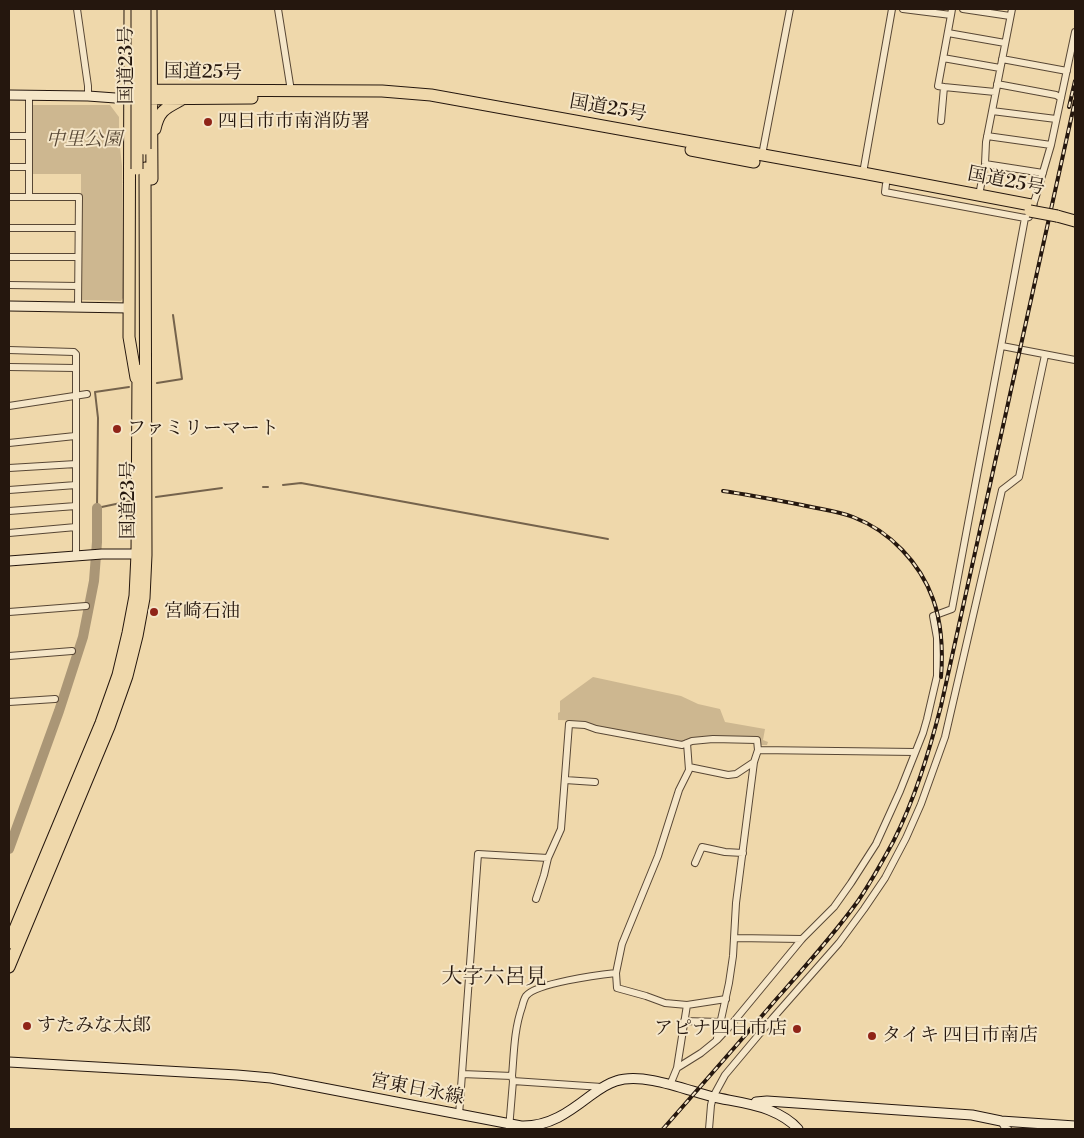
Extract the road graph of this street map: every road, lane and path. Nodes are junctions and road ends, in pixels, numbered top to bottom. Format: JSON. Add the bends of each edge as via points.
{"nodes":[{"id":1,"x":77,"y":9,"type":"edge"},
{"id":2,"x":125,"y":9,"type":"edge"},
{"id":3,"x":130,"y":9,"type":"edge"},
{"id":4,"x":137,"y":9,"type":"edge"},
{"id":5,"x":145,"y":9,"type":"edge"},
{"id":6,"x":151,"y":9,"type":"edge"},
{"id":7,"x":156,"y":9,"type":"edge"},
{"id":8,"x":278,"y":9,"type":"edge"},
{"id":9,"x":790,"y":9,"type":"edge"},
{"id":10,"x":892,"y":9,"type":"edge"},
{"id":11,"x":903,"y":9,"type":"edge"},
{"id":12,"x":963,"y":9,"type":"edge"},
{"id":13,"x":1012,"y":9,"type":"edge"},
{"id":14,"x":952,"y":12,"type":"edge"},
{"id":15,"x":1010,"y":16,"type":"junction"},
{"id":16,"x":1075,"y":32,"type":"edge"},
{"id":17,"x":948,"y":33,"type":"junction"},
{"id":18,"x":1005,"y":43,"type":"junction"},
{"id":19,"x":130,"y":58,"type":"junction"},
{"id":20,"x":943,"y":58,"type":"junction"},
{"id":21,"x":1002,"y":59,"type":"junction"},
{"id":22,"x":151,"y":61,"type":"junction"},
{"id":23,"x":1000,"y":68,"type":"junction"},
{"id":24,"x":1067,"y":71,"type":"junction"},
{"id":25,"x":997,"y":84,"type":"junction"},
{"id":26,"x":944,"y":87,"type":"junction"},
{"id":27,"x":291,"y":91,"type":"junction"},
{"id":28,"x":995,"y":92,"type":"junction"},
{"id":29,"x":151,"y":94,"type":"junction"},
{"id":30,"x":9,"y":95,"type":"edge"},
{"id":31,"x":29,"y":95,"type":"junction"},
{"id":32,"x":129,"y":95,"type":"junction"},
{"id":33,"x":88,"y":96,"type":"junction"},
{"id":34,"x":1061,"y":98,"type":"junction"},
{"id":35,"x":183,"y":99,"type":"junction"},
{"id":36,"x":992,"y":111,"type":"junction"},
{"id":37,"x":1056,"y":119,"type":"junction"},
{"id":38,"x":941,"y":120,"type":"dead end"},
{"id":39,"x":9,"y":136,"type":"edge"},
{"id":40,"x":29,"y":136,"type":"junction"},
{"id":41,"x":987,"y":136,"type":"junction"},
{"id":42,"x":152,"y":139,"type":"junction"},
{"id":43,"x":1051,"y":145,"type":"junction"},
{"id":44,"x":762,"y":155,"type":"junction"},
{"id":45,"x":985,"y":164,"type":"junction"},
{"id":46,"x":9,"y":167,"type":"edge"},
{"id":47,"x":29,"y":167,"type":"junction"},
{"id":48,"x":141,"y":169,"type":"junction"},
{"id":49,"x":863,"y":173,"type":"junction"},
{"id":50,"x":1043,"y":173,"type":"junction"},
{"id":51,"x":980,"y":190,"type":"dead end"},
{"id":52,"x":9,"y":197,"type":"edge"},
{"id":53,"x":29,"y":197,"type":"junction"},
{"id":54,"x":1029,"y":211,"type":"junction"},
{"id":55,"x":1058,"y":213,"type":"junction"},
{"id":56,"x":1075,"y":214,"type":"edge"},
{"id":57,"x":1075,"y":221,"type":"edge"},
{"id":58,"x":9,"y":228,"type":"edge"},
{"id":59,"x":78,"y":228,"type":"junction"},
{"id":60,"x":9,"y":257,"type":"edge"},
{"id":61,"x":78,"y":257,"type":"junction"},
{"id":62,"x":9,"y":285,"type":"edge"},
{"id":63,"x":78,"y":286,"type":"junction"},
{"id":64,"x":9,"y":306,"type":"edge"},
{"id":65,"x":78,"y":306,"type":"junction"},
{"id":66,"x":129,"y":308,"type":"junction"},
{"id":67,"x":1002,"y":346,"type":"junction"},
{"id":68,"x":9,"y":350,"type":"edge"},
{"id":69,"x":1046,"y":355,"type":"junction"},
{"id":70,"x":1075,"y":360,"type":"edge"},
{"id":71,"x":9,"y":367,"type":"edge"},
{"id":72,"x":75,"y":368,"type":"junction"},
{"id":73,"x":142,"y":390,"type":"junction"},
{"id":74,"x":87,"y":394,"type":"dead end"},
{"id":75,"x":76,"y":396,"type":"junction"},
{"id":76,"x":9,"y":406,"type":"edge"},
{"id":77,"x":75,"y":436,"type":"junction"},
{"id":78,"x":9,"y":443,"type":"edge"},
{"id":79,"x":76,"y":464,"type":"junction"},
{"id":80,"x":9,"y":468,"type":"edge"},
{"id":81,"x":76,"y":485,"type":"junction"},
{"id":82,"x":9,"y":490,"type":"edge"},
{"id":83,"x":76,"y":506,"type":"junction"},
{"id":84,"x":9,"y":511,"type":"edge"},
{"id":85,"x":76,"y":527,"type":"junction"},
{"id":86,"x":9,"y":533,"type":"edge"},
{"id":87,"x":142,"y":554,"type":"junction"},
{"id":88,"x":76,"y":556,"type":"junction"},
{"id":89,"x":9,"y":561,"type":"edge"},
{"id":90,"x":86,"y":606,"type":"dead end"},
{"id":91,"x":9,"y":612,"type":"edge"},
{"id":92,"x":72,"y":651,"type":"dead end"},
{"id":93,"x":9,"y":656,"type":"edge"},
{"id":94,"x":55,"y":699,"type":"dead end"},
{"id":95,"x":9,"y":702,"type":"edge"},
{"id":96,"x":687,"y":743,"type":"junction"},
{"id":97,"x":758,"y":750,"type":"junction"},
{"id":98,"x":915,"y":752,"type":"junction"},
{"id":99,"x":754,"y":762,"type":"junction"},
{"id":100,"x":689,"y":767,"type":"junction"},
{"id":101,"x":565,"y":780,"type":"junction"},
{"id":102,"x":595,"y":782,"type":"dead end"},
{"id":103,"x":742,"y":853,"type":"junction"},
{"id":104,"x":548,"y":858,"type":"junction"},
{"id":105,"x":695,"y":863,"type":"dead end"},
{"id":106,"x":536,"y":899,"type":"dead end"},
{"id":107,"x":735,"y":938,"type":"junction"},
{"id":108,"x":802,"y":939,"type":"junction"},
{"id":109,"x":9,"y":943,"type":"edge"},
{"id":110,"x":9,"y":967,"type":"edge"},
{"id":111,"x":616,"y":973,"type":"junction"},
{"id":112,"x":726,"y":999,"type":"junction"},
{"id":113,"x":687,"y":1005,"type":"junction"},
{"id":114,"x":684,"y":1021,"type":"junction"},
{"id":115,"x":721,"y":1022,"type":"junction"},
{"id":116,"x":717,"y":1040,"type":"junction"},
{"id":117,"x":9,"y":1062,"type":"edge"},
{"id":118,"x":677,"y":1068,"type":"junction"},
{"id":119,"x":462,"y":1074,"type":"junction"},
{"id":120,"x":513,"y":1079,"type":"junction"},
{"id":121,"x":670,"y":1085,"type":"junction"},
{"id":122,"x":603,"y":1087,"type":"junction"},
{"id":123,"x":713,"y":1096,"type":"junction"},
{"id":124,"x":754,"y":1105,"type":"junction"},
{"id":125,"x":459,"y":1115,"type":"junction"},
{"id":126,"x":1001,"y":1121,"type":"junction"},
{"id":127,"x":1075,"y":1126,"type":"edge"},
{"id":128,"x":509,"y":1127,"type":"edge"},
{"id":129,"x":709,"y":1129,"type":"edge"},
{"id":130,"x":798,"y":1129,"type":"edge"},
{"id":131,"x":1008,"y":1129,"type":"edge"}],
"edges":[{"from":1,"to":33,"type":"street"},
{"from":2,"to":19,"type":"street","via":[[126,46]]},
{"from":3,"to":19,"type":"highway"},
{"from":4,"to":48,"type":"highway","name":"国道23号","bridge":true},
{"from":5,"to":48,"type":"highway","name":"国道23号","bridge":true},
{"from":6,"to":22,"type":"highway"},
{"from":7,"to":22,"type":"street","via":[[156,46]]},
{"from":8,"to":27,"type":"street"},
{"from":9,"to":44,"type":"street"},
{"from":10,"to":49,"type":"street"},
{"from":11,"to":14,"type":"street"},
{"from":12,"to":15,"type":"street"},
{"from":13,"to":15,"type":"street"},
{"from":14,"to":17,"type":"street"},
{"from":15,"to":18,"type":"street"},
{"from":16,"to":24,"type":"street"},
{"from":17,"to":18,"type":"street"},
{"from":17,"to":20,"type":"street"},
{"from":18,"to":21,"type":"street"},
{"from":19,"to":32,"type":"highway"},
{"from":20,"to":23,"type":"street"},
{"from":20,"to":26,"type":"street","via":[[938,86]]},
{"from":21,"to":23,"type":"street"},
{"from":21,"to":24,"type":"street"},
{"from":22,"to":29,"type":"highway"},
{"from":23,"to":25,"type":"street"},
{"from":24,"to":34,"type":"street"},
{"from":25,"to":28,"type":"street"},
{"from":25,"to":34,"type":"street"},
{"from":26,"to":28,"type":"street"},
{"from":26,"to":38,"type":"street"},
{"from":27,"to":29,"type":"highway","name":"国道25号"},
{"from":27,"to":44,"type":"highway","name":"国道25号","via":[[382,91],[431,95]]},
{"from":28,"to":36,"type":"street"},
{"from":29,"to":32,"type":"highway","name":"国道25号"},
{"from":29,"to":35,"type":"highway","name":"国道25号"},
{"from":29,"to":42,"type":"highway"},
{"from":30,"to":31,"type":"main road"},
{"from":31,"to":33,"type":"main road"},
{"from":31,"to":40,"type":"street"},
{"from":32,"to":33,"type":"main road"},
{"from":32,"to":66,"type":"highway"},
{"from":34,"to":37,"type":"street"},
{"from":35,"to":42,"type":"highway","via":[[161,112]]},
{"from":35,"to":54,"type":"highway","name":"国道25号","via":[[347,97],[422,101]]},
{"from":36,"to":37,"type":"street"},
{"from":36,"to":41,"type":"street"},
{"from":37,"to":43,"type":"street"},
{"from":39,"to":40,"type":"street"},
{"from":40,"to":47,"type":"street"},
{"from":41,"to":43,"type":"street"},
{"from":41,"to":45,"type":"street"},
{"from":42,"to":73,"type":"highway","via":[[152,308]]},
{"from":43,"to":50,"type":"street"},
{"from":44,"to":49,"type":"highway","name":"国道25号"},
{"from":45,"to":50,"type":"street"},
{"from":45,"to":51,"type":"street"},
{"from":46,"to":47,"type":"street"},
{"from":47,"to":53,"type":"street"},
{"from":48,"to":73,"type":"highway","name":"国道23号"},
{"from":49,"to":54,"type":"highway","name":"国道25号"},
{"from":50,"to":54,"type":"street","via":[[1029,217]]},
{"from":52,"to":53,"type":"street"},
{"from":53,"to":59,"type":"street","via":[[79,197]]},
{"from":54,"to":55,"type":"highway","name":"国道25号","bridge":true},
{"from":54,"to":67,"type":"street"},
{"from":55,"to":56,"type":"highway","name":"国道25号"},
{"from":55,"to":57,"type":"highway","name":"国道25号"},
{"from":58,"to":59,"type":"street"},
{"from":59,"to":61,"type":"street"},
{"from":60,"to":61,"type":"street"},
{"from":61,"to":63,"type":"street"},
{"from":62,"to":63,"type":"street"},
{"from":63,"to":65,"type":"street"},
{"from":64,"to":65,"type":"main road"},
{"from":65,"to":66,"type":"main road"},
{"from":66,"to":73,"type":"highway","via":[[128,337]]},
{"from":67,"to":69,"type":"street"},
{"from":67,"to":98,"type":"street","via":[[952,609],[933,616],[937,638],[937,676],[924,733]]},
{"from":68,"to":72,"type":"street","via":[[74,352]]},
{"from":69,"to":70,"type":"street"},
{"from":69,"to":123,"type":"street","via":[[1019,478],[1002,490],[945,737],[906,838],[885,878],[839,943],[725,1075]]},
{"from":71,"to":72,"type":"street"},
{"from":72,"to":75,"type":"street"},
{"from":73,"to":87,"type":"highway","name":"国道23号"},
{"from":74,"to":75,"type":"street"},
{"from":75,"to":76,"type":"street"},
{"from":75,"to":77,"type":"street"},
{"from":77,"to":78,"type":"street"},
{"from":77,"to":79,"type":"street"},
{"from":79,"to":80,"type":"street"},
{"from":79,"to":81,"type":"street"},
{"from":81,"to":82,"type":"street"},
{"from":81,"to":83,"type":"street"},
{"from":83,"to":84,"type":"street"},
{"from":83,"to":85,"type":"street"},
{"from":85,"to":86,"type":"street"},
{"from":85,"to":88,"type":"street"},
{"from":87,"to":88,"type":"main road"},
{"from":87,"to":109,"type":"highway","name":"国道23号","via":[[118,674],[101,723]]},
{"from":87,"to":110,"type":"highway","name":"国道23号","via":[[144,598],[127,676]]},
{"from":88,"to":89,"type":"main road"},
{"from":90,"to":91,"type":"street"},
{"from":92,"to":93,"type":"street"},
{"from":94,"to":95,"type":"street"},
{"from":96,"to":97,"type":"street","via":[[713,739],[757,740]]},
{"from":96,"to":100,"type":"street"},
{"from":96,"to":101,"type":"street","via":[[682,745],[569,724]]},
{"from":97,"to":98,"type":"street"},
{"from":97,"to":99,"type":"street"},
{"from":98,"to":108,"type":"street","via":[[876,844],[834,907]]},
{"from":99,"to":100,"type":"street","via":[[736,774],[728,775]]},
{"from":99,"to":103,"type":"street"},
{"from":100,"to":111,"type":"street","via":[[658,856],[622,944]]},
{"from":101,"to":102,"type":"street"},
{"from":101,"to":104,"type":"street","via":[[561,829]]},
{"from":103,"to":105,"type":"street","via":[[702,847]]},
{"from":103,"to":107,"type":"street"},
{"from":104,"to":106,"type":"street"},
{"from":104,"to":119,"type":"street","via":[[478,854]]},
{"from":107,"to":108,"type":"street"},
{"from":107,"to":112,"type":"street"},
{"from":108,"to":116,"type":"street"},
{"from":111,"to":113,"type":"street","via":[[617,988],[665,1003]]},
{"from":111,"to":120,"type":"street","via":[[585,977],[530,992],[517,1021]]},
{"from":112,"to":113,"type":"street"},
{"from":112,"to":115,"type":"street"},
{"from":113,"to":114,"type":"street"},
{"from":114,"to":115,"type":"street"},
{"from":114,"to":118,"type":"street"},
{"from":115,"to":116,"type":"street"},
{"from":116,"to":118,"type":"street"},
{"from":117,"to":125,"type":"main road","name":"宮東日永線","via":[[271,1078]]},
{"from":118,"to":121,"type":"street"},
{"from":119,"to":120,"type":"street"},
{"from":119,"to":125,"type":"street"},
{"from":120,"to":122,"type":"street"},
{"from":120,"to":128,"type":"street"},
{"from":121,"to":122,"type":"main road","name":"宮東日永線","via":[[631,1078]]},
{"from":121,"to":123,"type":"main road","name":"宮東日永線"},
{"from":122,"to":128,"type":"main road","name":"宮東日永線","via":[[553,1120]]},
{"from":123,"to":124,"type":"main road","name":"宮東日永線"},
{"from":123,"to":129,"type":"street"},
{"from":124,"to":126,"type":"main road","via":[[767,1101],[972,1114]]},
{"from":124,"to":130,"type":"main road","name":"宮東日永線","via":[[784,1118]]},
{"from":125,"to":128,"type":"main road","name":"宮東日永線"},
{"from":126,"to":127,"type":"main road"},
{"from":126,"to":131,"type":"street"}]}
